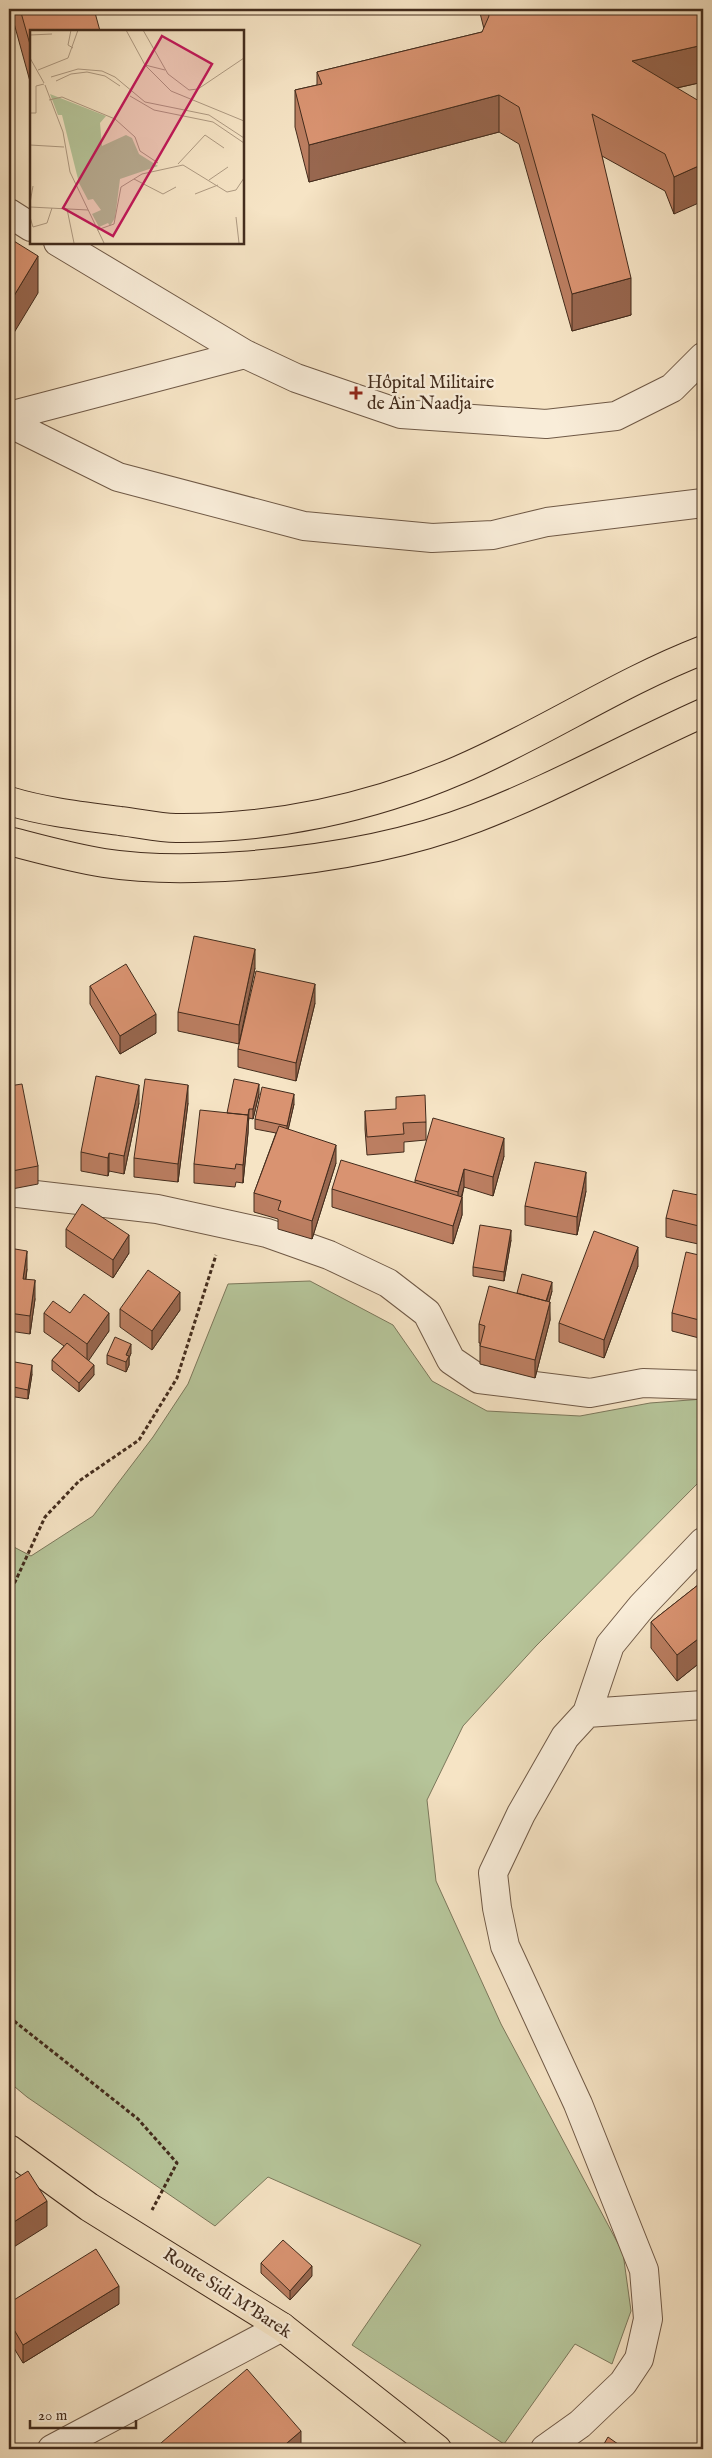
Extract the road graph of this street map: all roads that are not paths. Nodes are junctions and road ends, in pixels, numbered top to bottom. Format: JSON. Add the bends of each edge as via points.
{"nodes":[{"id":1,"x":9,"y":214,"type":"edge"},
{"id":2,"x":30,"y":226,"type":"edge"},
{"id":3,"x":61,"y":244,"type":"edge"},
{"id":4,"x":245,"y":354,"type":"junction"},
{"id":5,"x":703,"y":357,"type":"edge"},
{"id":6,"x":9,"y":416,"type":"edge"},
{"id":7,"x":9,"y":423,"type":"edge"},
{"id":8,"x":703,"y":504,"type":"edge"},
{"id":9,"x":703,"y":650,"type":"edge"},
{"id":10,"x":703,"y":714,"type":"edge"},
{"id":11,"x":9,"y":801,"type":"edge"},
{"id":12,"x":9,"y":840,"type":"edge"},
{"id":13,"x":9,"y":1192,"type":"edge"},
{"id":14,"x":703,"y":1385,"type":"edge"},
{"id":15,"x":703,"y":1542,"type":"edge"},
{"id":16,"x":703,"y":1704,"type":"edge"},
{"id":17,"x":588,"y":1713,"type":"junction"},
{"id":18,"x":9,"y":2149,"type":"edge"},
{"id":19,"x":282,"y":2327,"type":"junction"},
{"id":20,"x":56,"y":2449,"type":"edge"},
{"id":21,"x":438,"y":2449,"type":"edge"},
{"id":22,"x":545,"y":2449,"type":"edge"}],
"edges":[{"from":1,"to":2,"type":"street"},
{"from":3,"to":4,"type":"street"},
{"from":4,"to":5,"type":"street","via":[[296,378],[401,414],[546,424],[616,416],[672,388]]},
{"from":4,"to":6,"type":"street"},
{"from":7,"to":8,"type":"street","via":[[118,477],[304,526],[432,538],[493,535],[547,522]]},
{"from":9,"to":11,"type":"main road","via":[[616,689],[459,770],[363,803],[316,815],[222,827],[174,828],[77,817]]},
{"from":10,"to":12,"type":"main road","via":[[476,818],[372,849],[264,864],[152,868],[104,863]]},
{"from":13,"to":14,"type":"street","via":[[157,1209],[267,1233],[329,1255],[388,1283],[427,1313],[451,1360],[478,1379],[590,1393],[643,1383]]},
{"from":15,"to":17,"type":"street","via":[[610,1645]]},
{"from":16,"to":17,"type":"street"},
{"from":17,"to":22,"type":"street","via":[[565,1737],[493,1873],[506,1946],[578,2104],[644,2270],[648,2319],[639,2359],[623,2383],[580,2424]]},
{"from":18,"to":19,"type":"main road","name":"Route Sidi M'Barek","via":[[89,2208]]},
{"from":19,"to":20,"type":"street"},
{"from":19,"to":21,"type":"main road","name":"Route Sidi M'Barek"}]}
